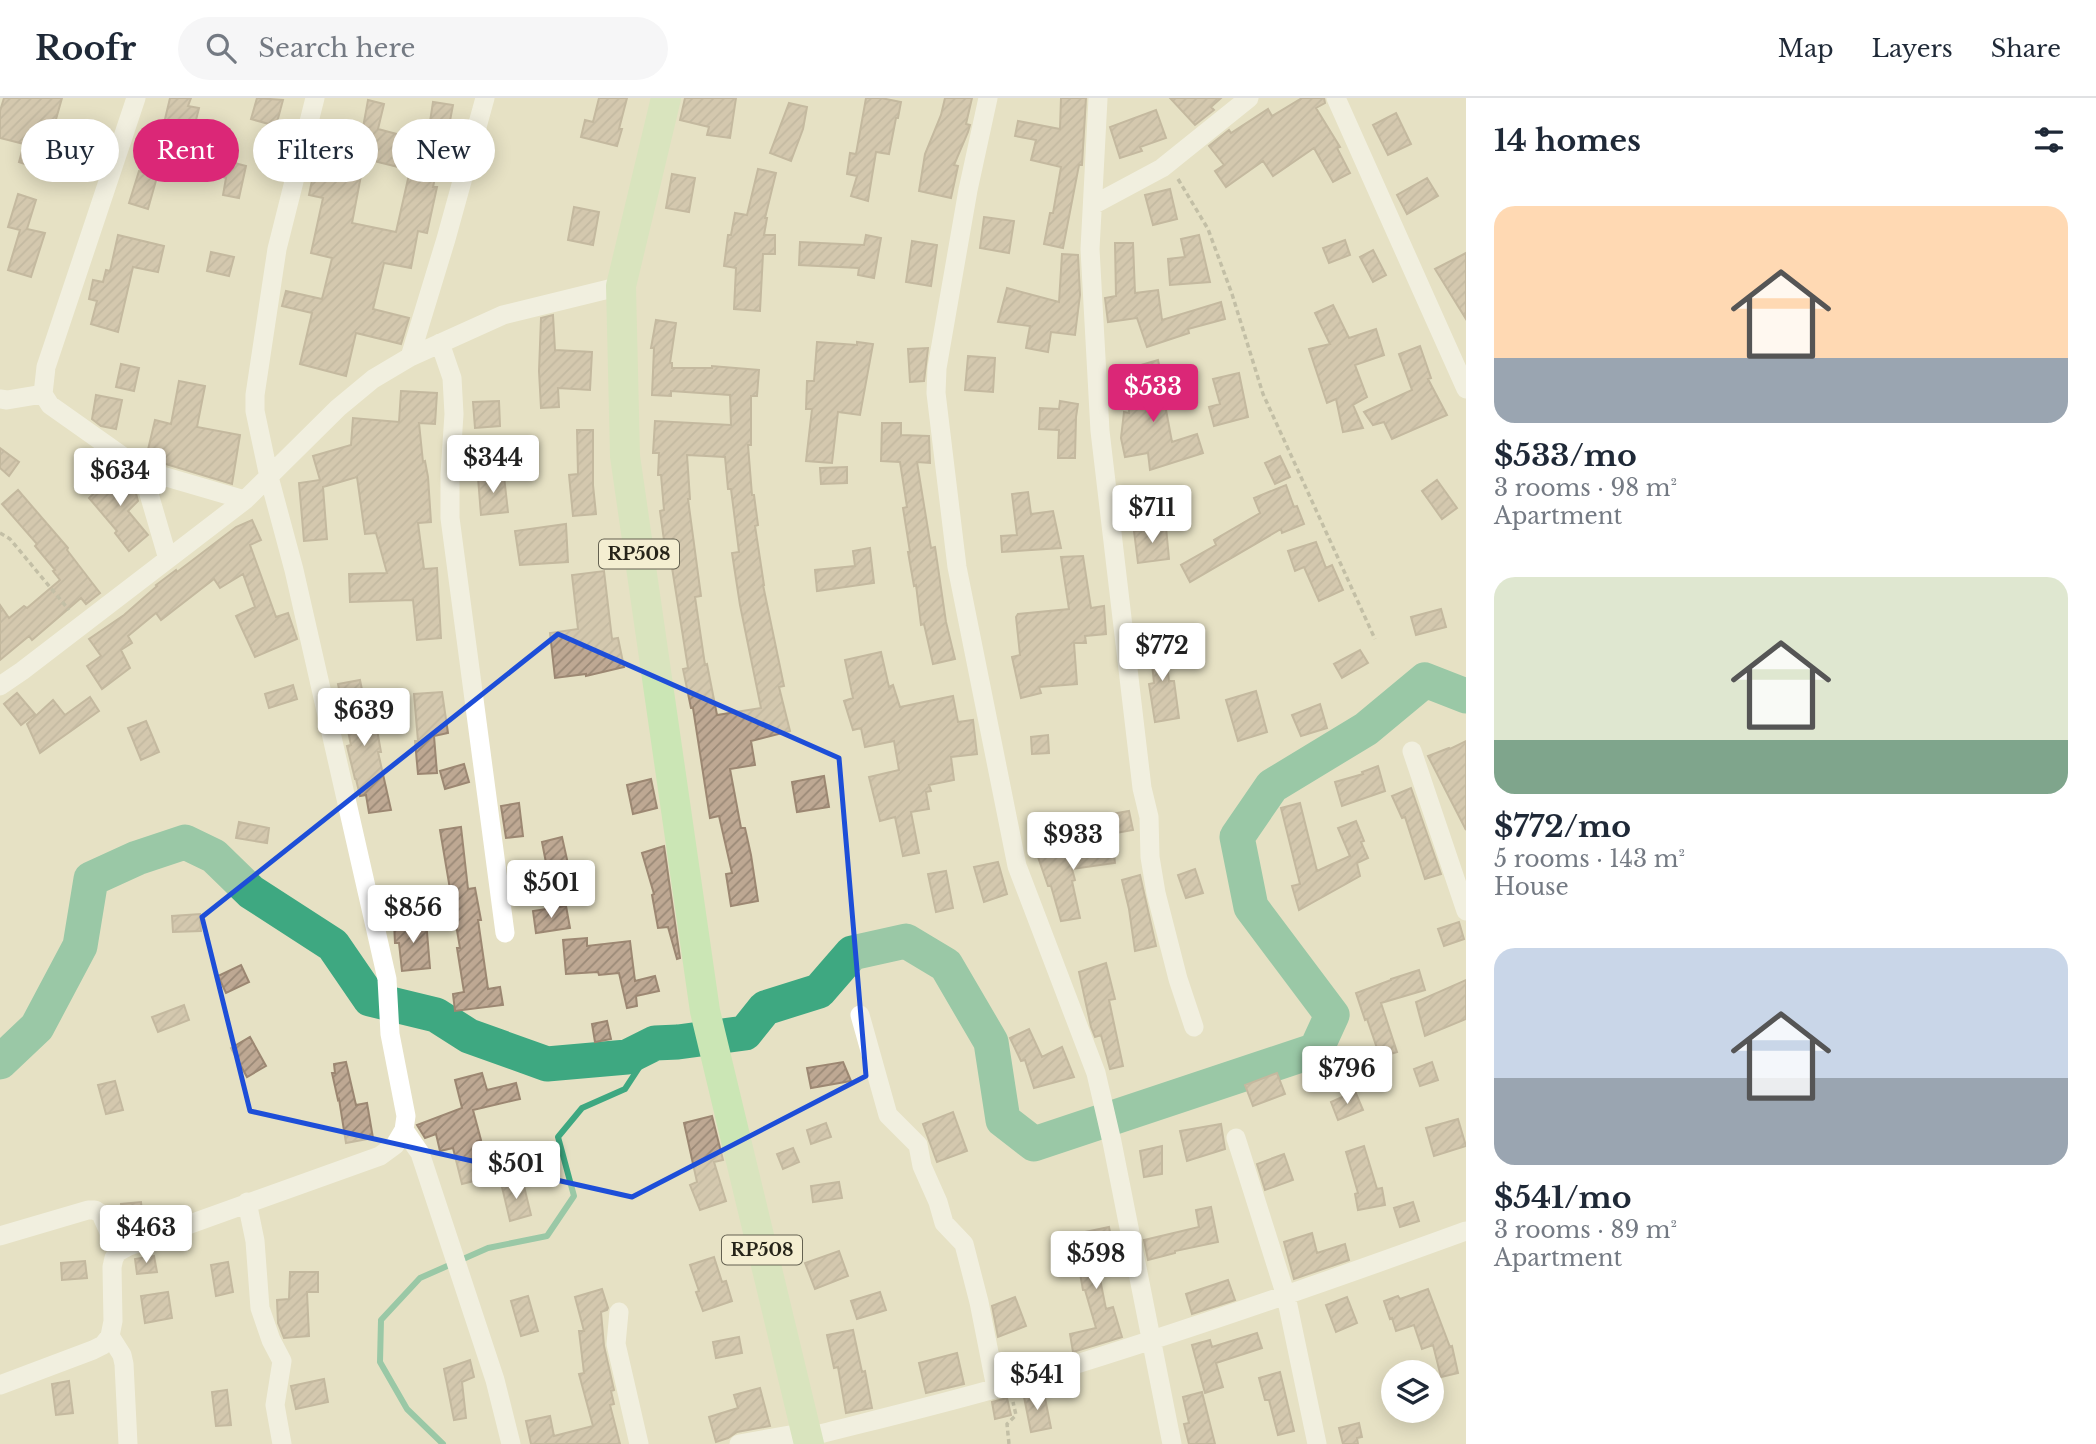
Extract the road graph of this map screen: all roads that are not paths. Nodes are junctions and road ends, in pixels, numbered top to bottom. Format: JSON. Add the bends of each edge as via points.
{"nodes":[{"id":1,"x":136,"y":98,"type":"edge"},
{"id":2,"x":315,"y":98,"type":"edge"},
{"id":3,"x":485,"y":98,"type":"edge"},
{"id":4,"x":666,"y":98,"type":"edge"},
{"id":5,"x":988,"y":98,"type":"edge"},
{"id":6,"x":1249,"y":98,"type":"edge"},
{"id":7,"x":1336,"y":98,"type":"edge"},
{"id":8,"x":1098,"y":99,"type":"edge"},
{"id":9,"x":1093,"y":205,"type":"junction"},
{"id":10,"x":621,"y":286,"type":"junction"},
{"id":11,"x":440,"y":343,"type":"junction"},
{"id":12,"x":410,"y":357,"type":"junction"},
{"id":13,"x":1466,"y":389,"type":"edge"},
{"id":14,"x":43,"y":394,"type":"junction"},
{"id":15,"x":0,"y":399,"type":"edge"},
{"id":16,"x":142,"y":470,"type":"junction"},
{"id":17,"x":269,"y":477,"type":"junction"},
{"id":18,"x":245,"y":500,"type":"junction"},
{"id":19,"x":168,"y":559,"type":"junction"},
{"id":20,"x":0,"y":685,"type":"edge"},
{"id":21,"x":1412,"y":751,"type":"dead end"},
{"id":22,"x":1466,"y":911,"type":"edge"},
{"id":23,"x":505,"y":933,"type":"dead end"},
{"id":24,"x":860,"y":1015,"type":"dead end"},
{"id":25,"x":1194,"y":1027,"type":"dead end"},
{"id":26,"x":404,"y":1130,"type":"junction"},
{"id":27,"x":1237,"y":1138,"type":"dead end"},
{"id":28,"x":247,"y":1202,"type":"junction"},
{"id":29,"x":1466,"y":1231,"type":"edge"},
{"id":30,"x":0,"y":1236,"type":"edge"},
{"id":31,"x":118,"y":1252,"type":"junction"},
{"id":32,"x":1286,"y":1296,"type":"junction"},
{"id":33,"x":619,"y":1312,"type":"dead end"},
{"id":34,"x":110,"y":1336,"type":"junction"},
{"id":35,"x":1150,"y":1340,"type":"junction"},
{"id":36,"x":0,"y":1385,"type":"edge"},
{"id":37,"x":1002,"y":1386,"type":"junction"},
{"id":38,"x":808,"y":1438,"type":"edge"},
{"id":39,"x":128,"y":1444,"type":"edge"},
{"id":40,"x":282,"y":1444,"type":"edge"},
{"id":41,"x":511,"y":1444,"type":"edge"},
{"id":42,"x":639,"y":1444,"type":"edge"},
{"id":43,"x":739,"y":1444,"type":"edge"},
{"id":44,"x":1172,"y":1444,"type":"edge"},
{"id":45,"x":1317,"y":1444,"type":"edge"}],
"edges":[{"from":1,"to":14,"type":"street","via":[[46,367]]},
{"from":2,"to":17,"type":"street","via":[[277,249],[255,395]]},
{"from":3,"to":12,"type":"street"},
{"from":4,"to":10,"type":"main road","number":"RP508"},
{"from":5,"to":35,"type":"street","via":[[937,368],[957,567],[1017,866],[1096,1073]]},
{"from":6,"to":9,"type":"street","via":[[1169,163]]},
{"from":7,"to":13,"type":"street"},
{"from":8,"to":9,"type":"street"},
{"from":9,"to":25,"type":"street","via":[[1091,282],[1100,431],[1149,817],[1150,857]]},
{"from":10,"to":11,"type":"street","via":[[503,315]]},
{"from":10,"to":38,"type":"main road","number":"RP508","via":[[625,456],[705,1011]]},
{"from":11,"to":12,"type":"street"},
{"from":11,"to":23,"type":"street","via":[[452,378],[450,518]]},
{"from":12,"to":17,"type":"street","via":[[338,408]]},
{"from":14,"to":15,"type":"street"},
{"from":14,"to":16,"type":"street","via":[[50,405]]},
{"from":16,"to":18,"type":"street"},
{"from":16,"to":19,"type":"street"},
{"from":17,"to":18,"type":"street"},
{"from":17,"to":26,"type":"street","via":[[295,570],[387,979],[390,1034],[406,1116]]},
{"from":18,"to":19,"type":"street"},
{"from":19,"to":20,"type":"street"},
{"from":21,"to":22,"type":"street"},
{"from":24,"to":37,"type":"street","via":[[888,1115],[918,1145],[944,1223],[964,1244]]},
{"from":26,"to":28,"type":"street","via":[[395,1145],[380,1156]]},
{"from":26,"to":41,"type":"street","via":[[420,1153],[495,1380]]},
{"from":27,"to":32,"type":"street"},
{"from":28,"to":31,"type":"street"},
{"from":28,"to":40,"type":"street","via":[[260,1308],[282,1361],[275,1405]]},
{"from":29,"to":32,"type":"street"},
{"from":30,"to":31,"type":"street","via":[[95,1210]]},
{"from":31,"to":34,"type":"street","via":[[112,1267]]},
{"from":32,"to":35,"type":"street"},
{"from":32,"to":45,"type":"street"},
{"from":33,"to":42,"type":"street","via":[[615,1344]]},
{"from":34,"to":36,"type":"street","via":[[93,1350]]},
{"from":34,"to":39,"type":"street","via":[[124,1364]]},
{"from":35,"to":37,"type":"street"},
{"from":35,"to":44,"type":"street"},
{"from":37,"to":38,"type":"street"},
{"from":38,"to":43,"type":"street"}]}
